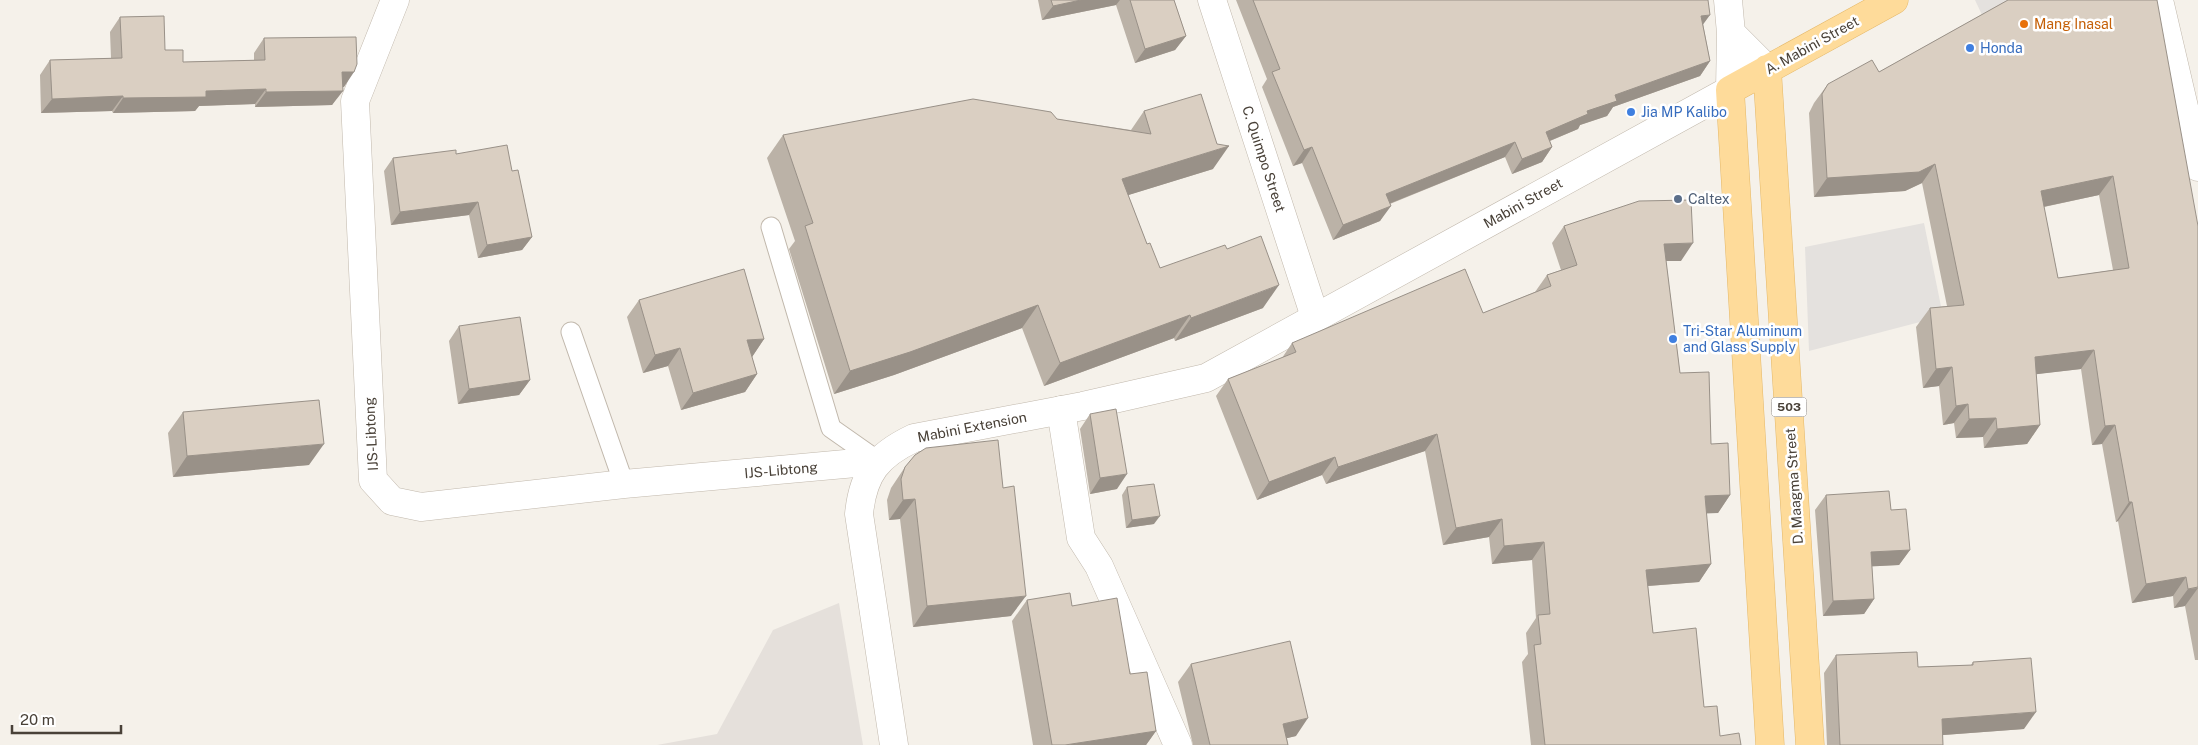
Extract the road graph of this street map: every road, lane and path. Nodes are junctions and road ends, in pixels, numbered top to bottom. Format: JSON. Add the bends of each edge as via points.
{"nodes":[{"id":1,"x":395,"y":0,"type":"edge"},
{"id":2,"x":1212,"y":0,"type":"edge"},
{"id":3,"x":1728,"y":0,"type":"edge"},
{"id":4,"x":1894,"y":0,"type":"edge"},
{"id":5,"x":2159,"y":0,"type":"edge"},
{"id":6,"x":1731,"y":33,"type":"junction"},
{"id":7,"x":1767,"y":69,"type":"junction"},
{"id":8,"x":1730,"y":90,"type":"junction"},
{"id":9,"x":2198,"y":167,"type":"edge"},
{"id":10,"x":771,"y":227,"type":"dead end"},
{"id":11,"x":1315,"y":317,"type":"junction"},
{"id":12,"x":571,"y":332,"type":"dead end"},
{"id":13,"x":1061,"y":410,"type":"junction"},
{"id":14,"x":878,"y":461,"type":"junction"},
{"id":15,"x":624,"y":484,"type":"junction"},
{"id":16,"x":894,"y":745,"type":"edge"},
{"id":17,"x":1178,"y":745,"type":"edge"},
{"id":18,"x":1770,"y":745,"type":"edge"},
{"id":19,"x":1810,"y":745,"type":"edge"}],
"edges":[{"from":1,"to":15,"type":"street","name":"IJS-Libtong","via":[[355,101],[373,480],[392,500],[421,506]]},
{"from":2,"to":11,"type":"street","name":"C. Quimpo Street"},
{"from":3,"to":6,"type":"street"},
{"from":4,"to":7,"type":"main road","name":"A. Mabini Street"},
{"from":5,"to":9,"type":"street"},
{"from":6,"to":7,"type":"street"},
{"from":6,"to":8,"type":"street"},
{"from":7,"to":8,"type":"main road","name":"A. Mabini Street"},
{"from":7,"to":19,"type":"main road","name":"D. Maagma Street","number":"503"},
{"from":8,"to":11,"type":"street","name":"Mabini Street"},
{"from":8,"to":18,"type":"main road"},
{"from":10,"to":14,"type":"lane","via":[[831,428]]},
{"from":11,"to":13,"type":"street","name":"Mabini Extension","via":[[1206,378]]},
{"from":12,"to":15,"type":"lane"},
{"from":13,"to":14,"type":"street","name":"Mabini Extension","via":[[914,438],[895,447]]},
{"from":13,"to":17,"type":"street","via":[[1081,538],[1098,566]]},
{"from":14,"to":15,"type":"street","name":"IJS-Libtong"},
{"from":14,"to":16,"type":"street","name":"Mabini Extension","via":[[861,493],[859,514]]}]}
